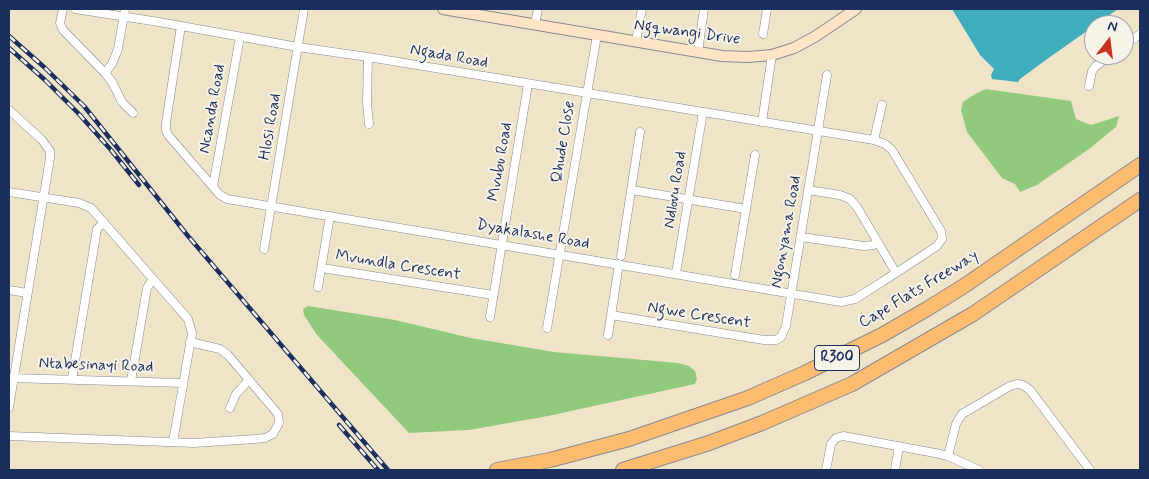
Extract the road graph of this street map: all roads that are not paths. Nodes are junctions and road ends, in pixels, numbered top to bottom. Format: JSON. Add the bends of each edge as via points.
{"nodes":[{"id":1,"x":63,"y":9,"type":"edge"},
{"id":2,"x":75,"y":9,"type":"edge"},
{"id":3,"x":304,"y":9,"type":"edge"},
{"id":4,"x":443,"y":9,"type":"edge"},
{"id":5,"x":538,"y":9,"type":"edge"},
{"id":6,"x":642,"y":9,"type":"edge"},
{"id":7,"x":704,"y":9,"type":"edge"},
{"id":8,"x":767,"y":9,"type":"edge"},
{"id":9,"x":854,"y":10,"type":"edge"},
{"id":10,"x":474,"y":11,"type":"edge"},
{"id":11,"x":124,"y":12,"type":"edge"},
{"id":12,"x":535,"y":24,"type":"junction"},
{"id":13,"x":181,"y":26,"type":"junction"},
{"id":14,"x":763,"y":34,"type":"dead end"},
{"id":15,"x":596,"y":35,"type":"junction"},
{"id":16,"x":240,"y":36,"type":"junction"},
{"id":17,"x":636,"y":41,"type":"junction"},
{"id":18,"x":298,"y":47,"type":"junction"},
{"id":19,"x":698,"y":52,"type":"junction"},
{"id":20,"x":772,"y":55,"type":"junction"},
{"id":21,"x":368,"y":57,"type":"junction"},
{"id":22,"x":1097,"y":65,"type":"edge"},
{"id":23,"x":105,"y":73,"type":"junction"},
{"id":24,"x":827,"y":75,"type":"dead end"},
{"id":25,"x":528,"y":84,"type":"junction"},
{"id":26,"x":1089,"y":86,"type":"dead end"},
{"id":27,"x":586,"y":93,"type":"junction"},
{"id":28,"x":882,"y":105,"type":"dead end"},
{"id":29,"x":9,"y":110,"type":"edge"},
{"id":30,"x":703,"y":112,"type":"junction"},
{"id":31,"x":133,"y":113,"type":"dead end"},
{"id":32,"x":762,"y":122,"type":"junction"},
{"id":33,"x":369,"y":124,"type":"dead end"},
{"id":34,"x":640,"y":132,"type":"dead end"},
{"id":35,"x":818,"y":132,"type":"junction"},
{"id":36,"x":874,"y":140,"type":"junction"},
{"id":37,"x":755,"y":155,"type":"dead end"},
{"id":38,"x":1140,"y":165,"type":"edge"},
{"id":39,"x":213,"y":186,"type":"junction"},
{"id":40,"x":632,"y":190,"type":"junction"},
{"id":41,"x":808,"y":190,"type":"junction"},
{"id":42,"x":9,"y":192,"type":"edge"},
{"id":43,"x":43,"y":197,"type":"junction"},
{"id":44,"x":688,"y":200,"type":"junction"},
{"id":45,"x":1140,"y":200,"type":"edge"},
{"id":46,"x":271,"y":206,"type":"junction"},
{"id":47,"x":746,"y":209,"type":"junction"},
{"id":48,"x":330,"y":216,"type":"junction"},
{"id":49,"x":104,"y":222,"type":"junction"},
{"id":50,"x":801,"y":237,"type":"junction"},
{"id":51,"x":878,"y":242,"type":"junction"},
{"id":52,"x":502,"y":244,"type":"junction"},
{"id":53,"x":264,"y":249,"type":"dead end"},
{"id":54,"x":560,"y":254,"type":"junction"},
{"id":55,"x":620,"y":260,"type":"junction"},
{"id":56,"x":322,"y":268,"type":"junction"},
{"id":57,"x":676,"y":273,"type":"junction"},
{"id":58,"x":896,"y":273,"type":"junction"},
{"id":59,"x":735,"y":276,"type":"dead end"},
{"id":60,"x":153,"y":279,"type":"junction"},
{"id":61,"x":318,"y":287,"type":"dead end"},
{"id":62,"x":9,"y":290,"type":"edge"},
{"id":63,"x":27,"y":293,"type":"junction"},
{"id":64,"x":791,"y":293,"type":"junction"},
{"id":65,"x":493,"y":295,"type":"junction"},
{"id":66,"x":611,"y":315,"type":"junction"},
{"id":67,"x":490,"y":317,"type":"dead end"},
{"id":68,"x":547,"y":328,"type":"dead end"},
{"id":69,"x":608,"y":335,"type":"dead end"},
{"id":70,"x":781,"y":336,"type":"joint"},
{"id":71,"x":190,"y":342,"type":"junction"},
{"id":72,"x":11,"y":378,"type":"edge"},
{"id":73,"x":72,"y":379,"type":"junction"},
{"id":74,"x":249,"y":380,"type":"junction"},
{"id":75,"x":131,"y":381,"type":"junction"},
{"id":76,"x":183,"y":383,"type":"junction"},
{"id":77,"x":9,"y":407,"type":"edge"},
{"id":78,"x":230,"y":408,"type":"dead end"},
{"id":79,"x":9,"y":436,"type":"edge"},
{"id":80,"x":173,"y":442,"type":"junction"},
{"id":81,"x":899,"y":446,"type":"junction"},
{"id":82,"x":948,"y":456,"type":"junction"},
{"id":83,"x":497,"y":470,"type":"edge"},
{"id":84,"x":623,"y":470,"type":"edge"},
{"id":85,"x":826,"y":470,"type":"edge"},
{"id":86,"x":895,"y":470,"type":"edge"},
{"id":87,"x":979,"y":470,"type":"edge"},
{"id":88,"x":1090,"y":470,"type":"edge"}],
"edges":[{"from":1,"to":23,"type":"street","via":[[60,23],[63,30]]},
{"from":2,"to":11,"type":"street","name":"Ngada Road"},
{"from":3,"to":18,"type":"street","name":"Hlosi Road"},
{"from":4,"to":10,"type":"street","name":"Ngqwangi Drive"},
{"from":5,"to":12,"type":"street"},
{"from":6,"to":17,"type":"street"},
{"from":7,"to":19,"type":"street"},
{"from":8,"to":14,"type":"street"},
{"from":9,"to":20,"type":"street","name":"Ngqwangi Drive","via":[[803,44]]},
{"from":10,"to":12,"type":"street","name":"Ngqwangi Drive"},
{"from":11,"to":13,"type":"street","name":"Ngada Road"},
{"from":11,"to":23,"type":"street","via":[[116,57]]},
{"from":12,"to":15,"type":"street","name":"Ngqwangi Drive"},
{"from":13,"to":16,"type":"street","name":"Ngada Road"},
{"from":13,"to":39,"type":"street","name":"Dyakalashe Road","via":[[166,130]]},
{"from":15,"to":17,"type":"street","name":"Ngqwangi Drive"},
{"from":15,"to":27,"type":"street","name":"Qhude Close"},
{"from":16,"to":18,"type":"street","name":"Ngada Road"},
{"from":16,"to":39,"type":"street","name":"Ncanda Road"},
{"from":17,"to":19,"type":"street","name":"Ngqwangi Drive"},
{"from":18,"to":21,"type":"street","name":"Ngada Road"},
{"from":18,"to":46,"type":"street","name":"Hlosi Road"},
{"from":19,"to":20,"type":"street","name":"Ngqwangi Drive","via":[[736,57]]},
{"from":20,"to":32,"type":"street"},
{"from":21,"to":25,"type":"street","name":"Ngada Road"},
{"from":21,"to":33,"type":"street"},
{"from":22,"to":26,"type":"street","via":[[1092,71]]},
{"from":23,"to":31,"type":"street","via":[[122,102]]},
{"from":24,"to":35,"type":"street","name":"Ngonyama Road"},
{"from":25,"to":27,"type":"street","name":"Ngada Road"},
{"from":25,"to":52,"type":"street","name":"Mvubu Road"},
{"from":27,"to":30,"type":"street","name":"Ngada Road"},
{"from":27,"to":54,"type":"street","name":"Qhude Close"},
{"from":28,"to":36,"type":"street"},
{"from":29,"to":43,"type":"street","via":[[50,151]]},
{"from":30,"to":32,"type":"street","name":"Ngada Road"},
{"from":30,"to":44,"type":"street","name":"Ndlovu Road"},
{"from":32,"to":35,"type":"street","name":"Ngada Road"},
{"from":34,"to":40,"type":"street"},
{"from":35,"to":36,"type":"street","name":"Ngada Road"},
{"from":35,"to":41,"type":"street","name":"Ngonyama Road"},
{"from":36,"to":58,"type":"street","name":"Dyakalashe Road","via":[[892,150],[942,234],[937,246]]},
{"from":37,"to":47,"type":"street"},
{"from":38,"to":83,"type":"highway","name":"Cape Flats Freeway","number":"R300","via":[[927,309],[806,373],[748,398],[629,439]]},
{"from":39,"to":46,"type":"street","name":"Dyakalashe Road","via":[[227,199]]},
{"from":40,"to":44,"type":"street"},
{"from":40,"to":55,"type":"street"},
{"from":41,"to":50,"type":"street","name":"Ngonyama Road"},
{"from":41,"to":51,"type":"street","via":[[850,199]]},
{"from":42,"to":43,"type":"street"},
{"from":43,"to":49,"type":"street","via":[[87,205]]},
{"from":43,"to":63,"type":"street"},
{"from":44,"to":47,"type":"street"},
{"from":44,"to":57,"type":"street","name":"Ndlovu Road"},
{"from":45,"to":84,"type":"highway","number":"R300","via":[[973,314],[852,384],[709,443]]},
{"from":46,"to":48,"type":"street","name":"Dyakalashe Road"},
{"from":46,"to":53,"type":"street","name":"Hlosi Road"},
{"from":47,"to":59,"type":"street"},
{"from":48,"to":52,"type":"street","name":"Dyakalashe Road"},
{"from":48,"to":56,"type":"street","name":"Mvundla Crescent"},
{"from":49,"to":60,"type":"street"},
{"from":49,"to":73,"type":"street","via":[[98,229]]},
{"from":50,"to":51,"type":"street","via":[[864,246]]},
{"from":50,"to":64,"type":"street","name":"Ngonyama Road"},
{"from":51,"to":58,"type":"street"},
{"from":52,"to":54,"type":"street","name":"Dyakalashe Road"},
{"from":52,"to":65,"type":"street"},
{"from":54,"to":55,"type":"street","name":"Dyakalashe Road"},
{"from":54,"to":68,"type":"street","name":"Qhude Close"},
{"from":55,"to":57,"type":"street","name":"Dyakalashe Road"},
{"from":55,"to":66,"type":"street"},
{"from":56,"to":61,"type":"street"},
{"from":56,"to":65,"type":"street","name":"Mvundla Crescent"},
{"from":57,"to":64,"type":"street","name":"Dyakalashe Road"},
{"from":58,"to":64,"type":"street","name":"Dyakalashe Road","via":[[848,301]]},
{"from":60,"to":71,"type":"street","via":[[188,319],[192,329]]},
{"from":60,"to":75,"type":"street","via":[[147,288]]},
{"from":62,"to":63,"type":"street"},
{"from":63,"to":72,"type":"street"},
{"from":64,"to":70,"type":"street","name":"Ngonyama Road","via":[[786,326]]},
{"from":65,"to":67,"type":"street"},
{"from":66,"to":69,"type":"street"},
{"from":66,"to":70,"type":"street","name":"Ngwe Crescent","via":[[764,340],[776,340]]},
{"from":71,"to":74,"type":"street","via":[[220,349]]},
{"from":71,"to":76,"type":"street"},
{"from":72,"to":73,"type":"street","name":"Ntabesinayi Road"},
{"from":72,"to":77,"type":"street"},
{"from":73,"to":75,"type":"street","name":"Ntabesinayi Road"},
{"from":74,"to":78,"type":"street","via":[[236,394]]},
{"from":74,"to":80,"type":"street","via":[[278,414],[279,423],[273,434],[255,439]]},
{"from":75,"to":76,"type":"street","name":"Ntabesinayi Road"},
{"from":76,"to":80,"type":"street"},
{"from":79,"to":80,"type":"street"},
{"from":81,"to":82,"type":"street"},
{"from":81,"to":85,"type":"street","via":[[840,437],[831,444]]},
{"from":81,"to":86,"type":"street"},
{"from":82,"to":87,"type":"street"},
{"from":82,"to":88,"type":"street","via":[[956,424],[962,414],[1017,384],[1030,390]]}]}
